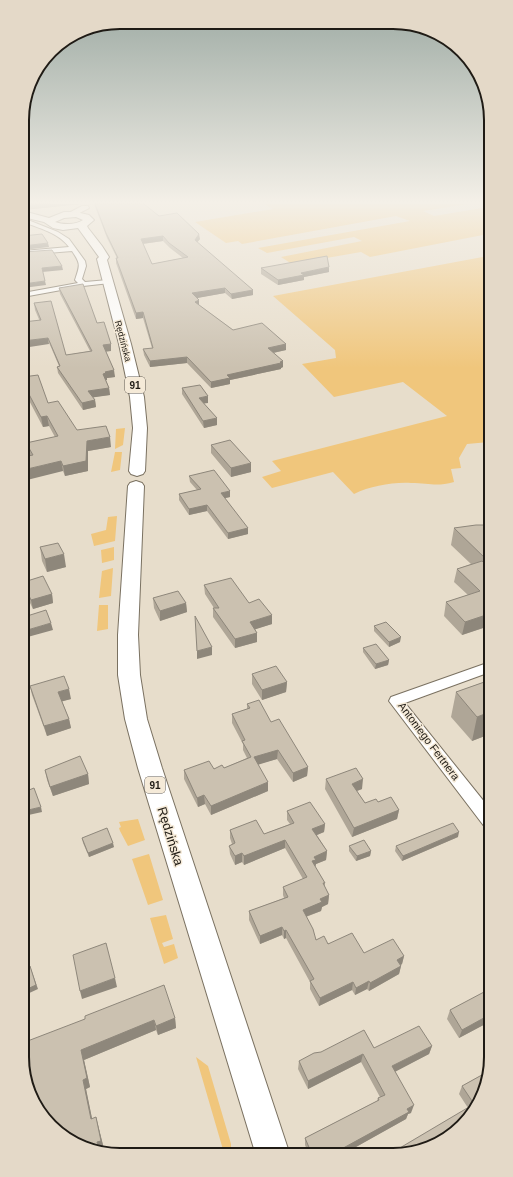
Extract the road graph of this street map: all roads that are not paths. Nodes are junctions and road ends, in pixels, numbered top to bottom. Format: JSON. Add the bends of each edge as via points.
{"nodes":[{"id":1,"x":81,"y":259,"type":"edge"},
{"id":2,"x":102,"y":259,"type":"edge"},
{"id":3,"x":108,"y":282,"type":"junction"},
{"id":4,"x":83,"y":284,"type":"junction"},
{"id":5,"x":29,"y":294,"type":"edge"},
{"id":6,"x":484,"y":669,"type":"edge"},
{"id":7,"x":484,"y":813,"type":"edge"},
{"id":8,"x":271,"y":1148,"type":"edge"}],
"edges":[{"from":1,"to":4,"type":"street","via":[[83,266],[78,280]]},
{"from":2,"to":3,"type":"main road","name":"Rędzińska","number":"91"},
{"from":3,"to":4,"type":"street"},
{"from":3,"to":8,"type":"main road","name":"Rędzińska","number":"91","via":[[137,397],[140,428],[128,635],[129,675],[136,719],[154,783]]},
{"from":4,"to":5,"type":"street"},
{"from":6,"to":7,"type":"street","name":"Antoniego Fertnera","via":[[396,701]]}]}
